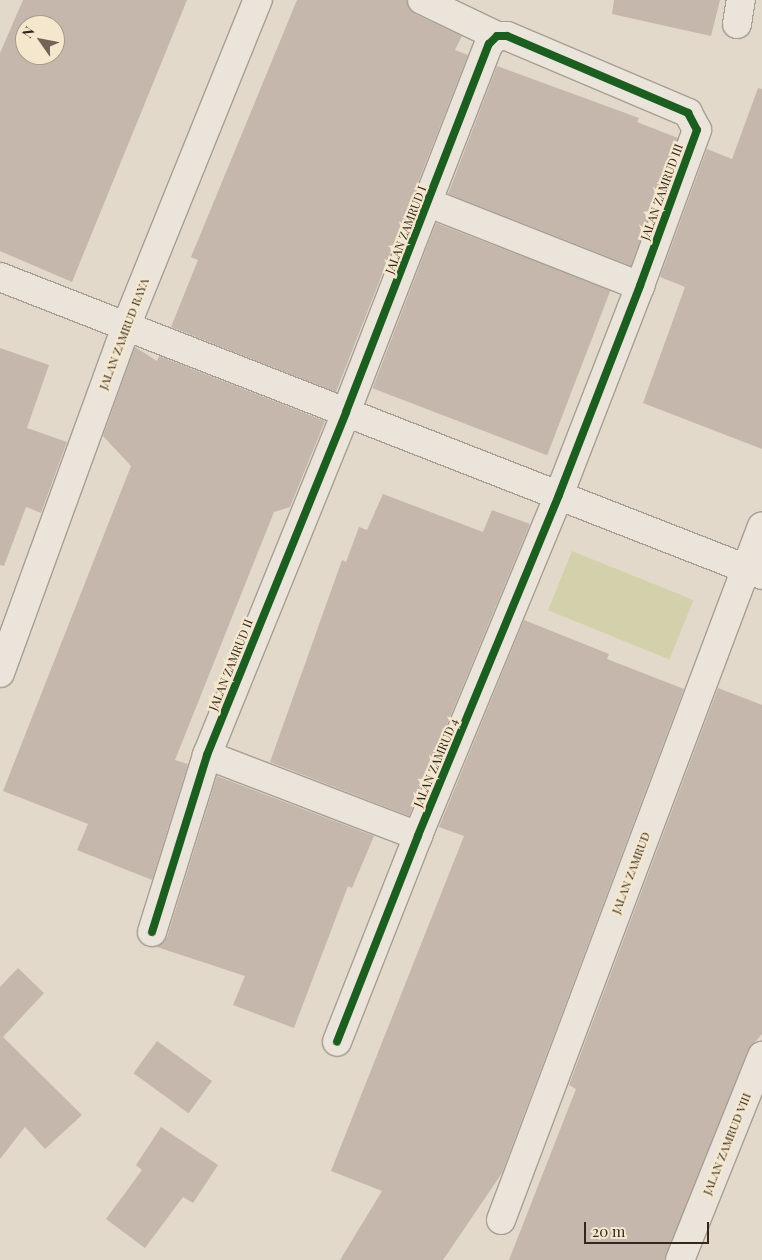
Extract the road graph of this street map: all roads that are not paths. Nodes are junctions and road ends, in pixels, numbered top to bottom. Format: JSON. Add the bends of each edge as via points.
{"nodes":[{"id":1,"x":258,"y":0,"type":"edge"},
{"id":2,"x":422,"y":0,"type":"edge"},
{"id":3,"x":490,"y":45,"type":"junction"},
{"id":4,"x":429,"y":203,"type":"junction"},
{"id":5,"x":0,"y":277,"type":"edge"},
{"id":6,"x":640,"y":286,"type":"junction"},
{"id":7,"x":126,"y":326,"type":"junction"},
{"id":8,"x":346,"y":412,"type":"junction"},
{"id":9,"x":559,"y":496,"type":"junction"},
{"id":10,"x":762,"y":526,"type":"edge"},
{"id":11,"x":754,"y":571,"type":"edge"},
{"id":12,"x":0,"y":673,"type":"edge"},
{"id":13,"x":207,"y":755,"type":"junction"},
{"id":14,"x":418,"y":836,"type":"junction"},
{"id":15,"x":152,"y":932,"type":"dead end"},
{"id":16,"x":337,"y":1042,"type":"dead end"},
{"id":17,"x":762,"y":1056,"type":"edge"},
{"id":18,"x":754,"y":1105,"type":"edge"},
{"id":19,"x":501,"y":1220,"type":"dead end"},
{"id":20,"x":680,"y":1260,"type":"edge"}],
"edges":[{"from":1,"to":7,"type":"street","name":"JALAN ZAMRUD RAYA"},
{"from":2,"to":3,"type":"street","name":"JALAN ZAMRUD III"},
{"from":3,"to":4,"type":"street","name":"JALAN ZAMRUD I"},
{"from":3,"to":6,"type":"street","name":"JALAN ZAMRUD III","via":[[507,36],[693,118],[697,130]]},
{"from":4,"to":6,"type":"street"},
{"from":4,"to":8,"type":"street","name":"JALAN ZAMRUD I"},
{"from":5,"to":7,"type":"street"},
{"from":6,"to":9,"type":"street","name":"JALAN ZAMRUD III"},
{"from":7,"to":8,"type":"street"},
{"from":7,"to":12,"type":"street","name":"JALAN ZAMRUD RAYA"},
{"from":8,"to":9,"type":"street"},
{"from":8,"to":13,"type":"street","name":"JALAN ZAMRUD II"},
{"from":9,"to":11,"type":"street"},
{"from":9,"to":14,"type":"street","name":"JALAN ZAMRUD 4"},
{"from":10,"to":11,"type":"street","name":"JALAN ZAMRUD"},
{"from":11,"to":19,"type":"street","name":"JALAN ZAMRUD"},
{"from":13,"to":14,"type":"street"},
{"from":13,"to":15,"type":"street","name":"JALAN ZAMRUD II"},
{"from":14,"to":16,"type":"street","name":"JALAN ZAMRUD 4"},
{"from":17,"to":18,"type":"street","name":"JALAN ZAMRUD VIII"},
{"from":18,"to":20,"type":"street","name":"JALAN ZAMRUD VIII"}]}
